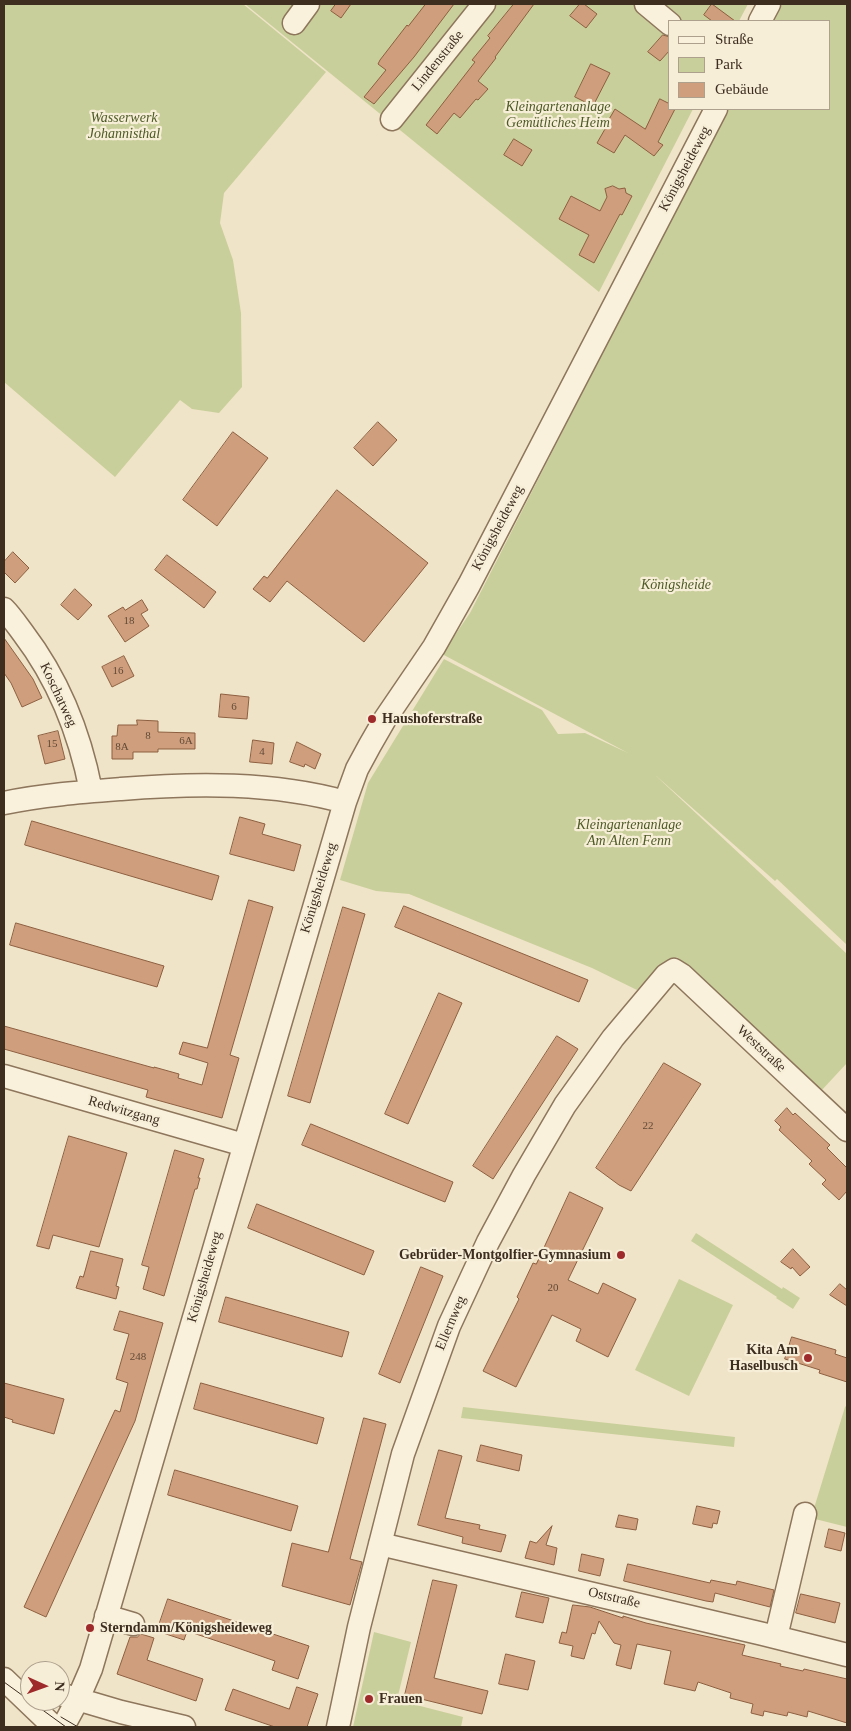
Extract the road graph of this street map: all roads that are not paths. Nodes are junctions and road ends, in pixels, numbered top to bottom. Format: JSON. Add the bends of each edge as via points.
{"nodes":[{"id":1,"x":308,"y":4,"type":"edge"},
{"id":2,"x":484,"y":4,"type":"edge"},
{"id":3,"x":646,"y":4,"type":"edge"},
{"id":4,"x":769,"y":4,"type":"edge"},
{"id":5,"x":761,"y":20,"type":"edge"},
{"id":6,"x":668,"y":22,"type":"edge"},
{"id":7,"x":294,"y":23,"type":"dead end"},
{"id":8,"x":715,"y":110,"type":"edge"},
{"id":9,"x":392,"y":119,"type":"dead end"},
{"id":10,"x":4,"y":609,"type":"edge"},
{"id":11,"x":91,"y":791,"type":"junction"},
{"id":12,"x":344,"y":802,"type":"junction"},
{"id":13,"x":4,"y":803,"type":"edge"},
{"id":14,"x":674,"y":970,"type":"joint"},
{"id":15,"x":4,"y":1076,"type":"edge"},
{"id":16,"x":847,"y":1130,"type":"edge"},
{"id":17,"x":244,"y":1145,"type":"junction"},
{"id":18,"x":805,"y":1514,"type":"dead end"},
{"id":19,"x":380,"y":1544,"type":"junction"},
{"id":20,"x":106,"y":1616,"type":"junction"},
{"id":21,"x":133,"y":1624,"type":"dead end"},
{"id":22,"x":776,"y":1637,"type":"junction"},
{"id":23,"x":847,"y":1655,"type":"edge"},
{"id":24,"x":4,"y":1673,"type":"edge"},
{"id":25,"x":4,"y":1679,"type":"edge"},
{"id":26,"x":20,"y":1680,"type":"edge"},
{"id":27,"x":70,"y":1695,"type":"edge"},
{"id":28,"x":70,"y":1696,"type":"edge"},
{"id":29,"x":66,"y":1711,"type":"edge"},
{"id":30,"x":54,"y":1727,"type":"edge"},
{"id":31,"x":63,"y":1727,"type":"edge"},
{"id":32,"x":184,"y":1727,"type":"edge"},
{"id":33,"x":338,"y":1727,"type":"edge"}],
"edges":[{"from":1,"to":7,"type":"street"},
{"from":2,"to":9,"type":"street","name":"Lindenstraße"},
{"from":3,"to":6,"type":"street"},
{"from":4,"to":5,"type":"street"},
{"from":8,"to":12,"type":"street","name":"Königsheideweg","via":[[468,585],[434,648],[370,745]]},
{"from":10,"to":11,"type":"street","name":"Koschatweg","via":[[38,654],[58,691],[86,762]]},
{"from":11,"to":12,"type":"street","via":[[221,786],[318,794]]},
{"from":11,"to":13,"type":"street"},
{"from":12,"to":17,"type":"street","name":"Königsheideweg"},
{"from":14,"to":16,"type":"street","name":"Weststraße"},
{"from":14,"to":19,"type":"street","name":"Ellernweg","via":[[666,975],[613,1038],[565,1106],[488,1242],[449,1326],[422,1397],[403,1454]]},
{"from":15,"to":17,"type":"street","name":"Redwitzgang"},
{"from":17,"to":20,"type":"street","name":"Königsheideweg"},
{"from":18,"to":22,"type":"street"},
{"from":19,"to":22,"type":"street","name":"Oststraße"},
{"from":19,"to":33,"type":"street","name":"Ellernweg"},
{"from":20,"to":21,"type":"street"},
{"from":20,"to":27,"type":"street","name":"Königsheideweg","via":[[91,1669]]},
{"from":22,"to":23,"type":"street","name":"Oststraße"},
{"from":24,"to":26,"type":"street"},
{"from":25,"to":30,"type":"street"},
{"from":28,"to":32,"type":"street"},
{"from":29,"to":31,"type":"street","name":"Königsheideweg"}]}
